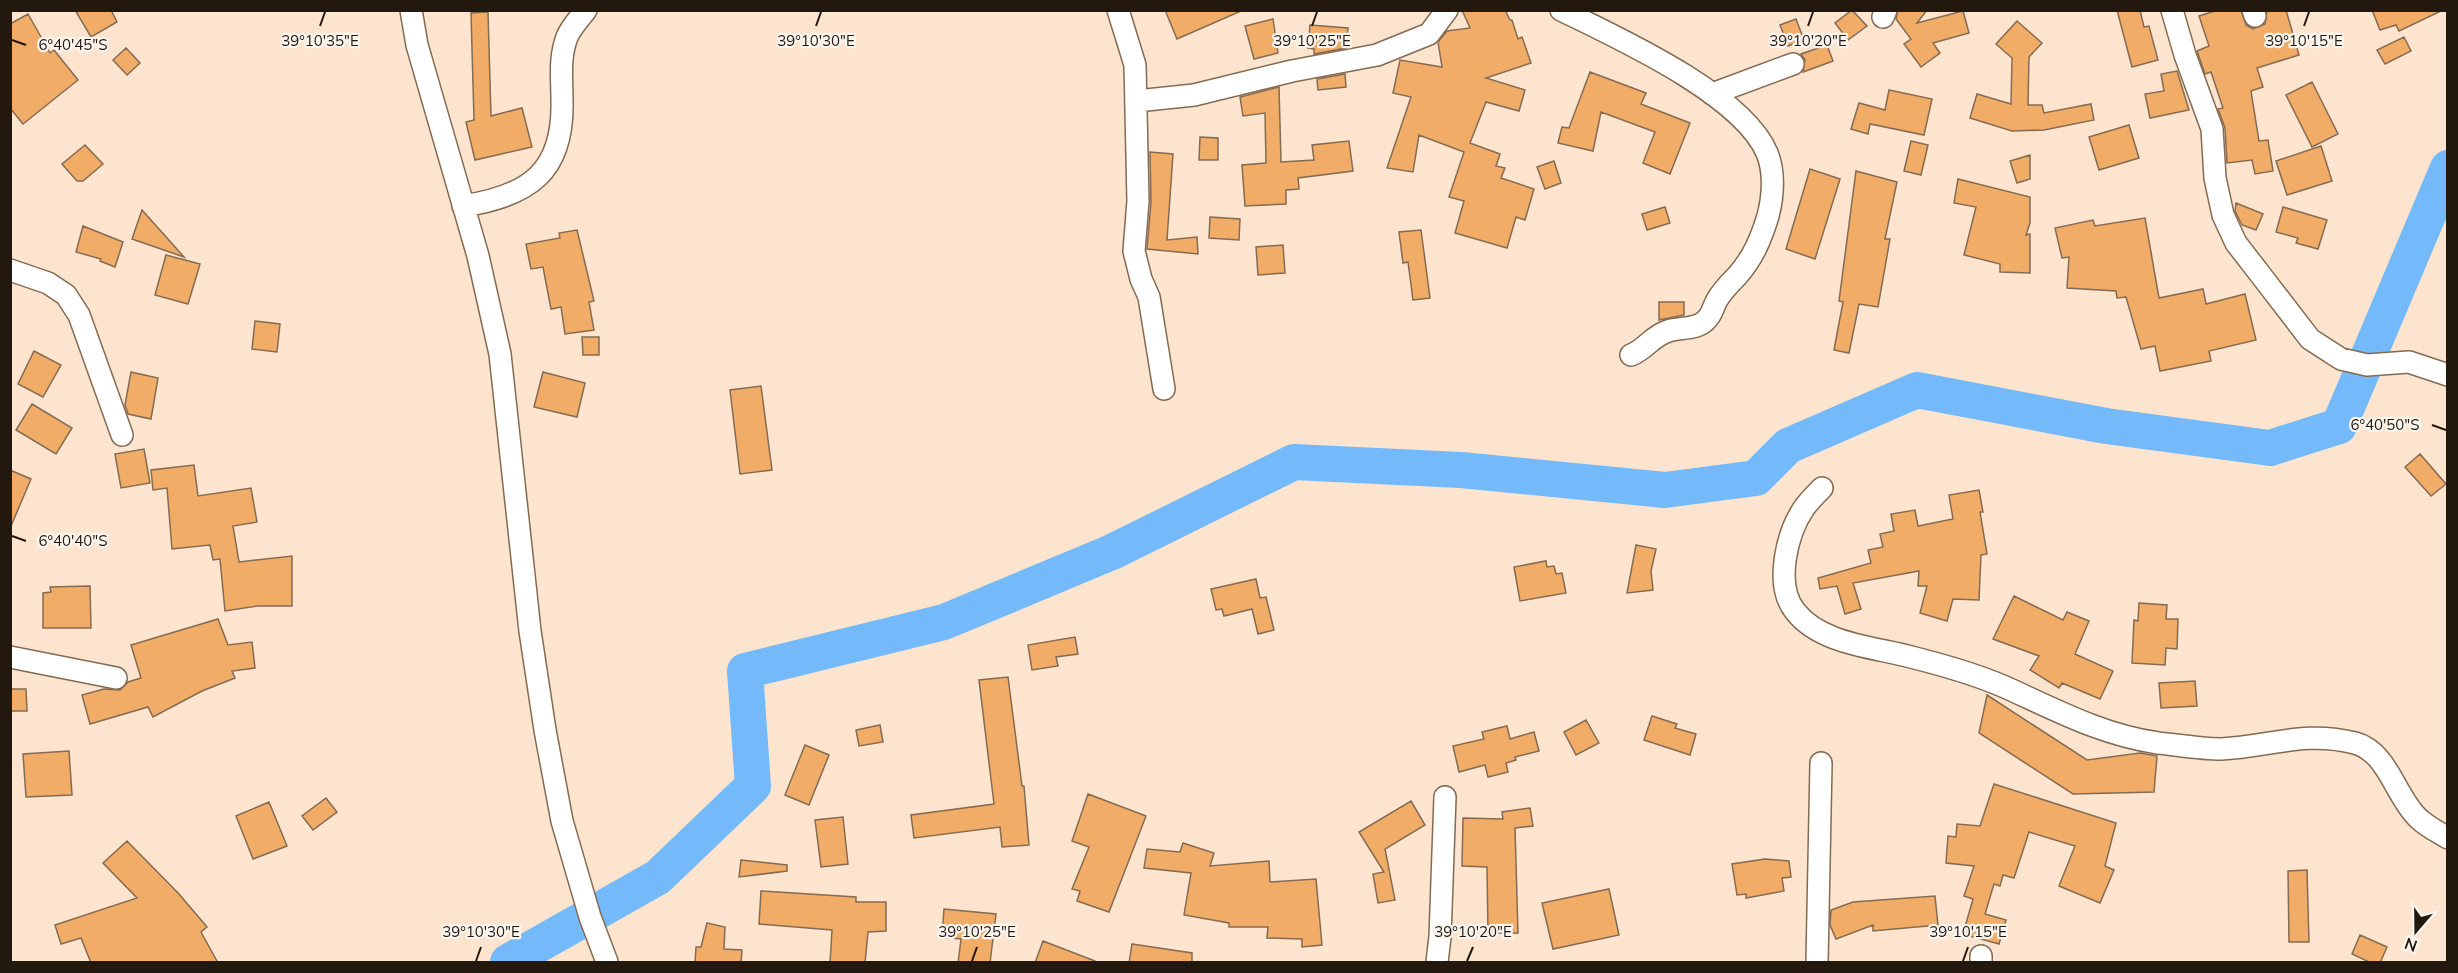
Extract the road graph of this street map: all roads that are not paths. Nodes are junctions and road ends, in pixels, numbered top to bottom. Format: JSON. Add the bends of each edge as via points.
{"nodes":[{"id":1,"x":411,"y":10,"type":"edge"},
{"id":2,"x":586,"y":10,"type":"edge"},
{"id":3,"x":1118,"y":10,"type":"edge"},
{"id":4,"x":1447,"y":10,"type":"edge"},
{"id":5,"x":1561,"y":10,"type":"edge"},
{"id":6,"x":2172,"y":10,"type":"edge"},
{"id":7,"x":1793,"y":64,"type":"dead end"},
{"id":8,"x":1712,"y":94,"type":"junction"},
{"id":9,"x":1137,"y":100,"type":"junction"},
{"id":10,"x":463,"y":206,"type":"junction"},
{"id":11,"x":10,"y":270,"type":"edge"},
{"id":12,"x":1631,"y":355,"type":"dead end"},
{"id":13,"x":2448,"y":375,"type":"edge"},
{"id":14,"x":1164,"y":389,"type":"dead end"},
{"id":15,"x":122,"y":435,"type":"dead end"},
{"id":16,"x":1822,"y":488,"type":"dead end"},
{"id":17,"x":10,"y":657,"type":"edge"},
{"id":18,"x":116,"y":678,"type":"dead end"},
{"id":19,"x":1821,"y":763,"type":"dead end"},
{"id":20,"x":1444,"y":797,"type":"dead end"},
{"id":21,"x":2448,"y":838,"type":"edge"},
{"id":22,"x":607,"y":963,"type":"edge"},
{"id":23,"x":1437,"y":963,"type":"edge"},
{"id":24,"x":1817,"y":963,"type":"edge"}],
"edges":[{"from":1,"to":10,"type":"street","via":[[417,45]]},
{"from":2,"to":10,"type":"street","via":[[567,35],[560,62],[563,127],[550,165],[519,191],[498,201]]},
{"from":3,"to":9,"type":"street","via":[[1135,65]]},
{"from":4,"to":9,"type":"street","via":[[1429,34],[1377,55],[1194,95]]},
{"from":5,"to":8,"type":"street"},
{"from":6,"to":13,"type":"street","via":[[2212,129],[2215,178],[2223,215],[2236,243],[2310,339],[2341,359],[2367,365],[2409,362]]},
{"from":7,"to":8,"type":"street"},
{"from":8,"to":12,"type":"street","via":[[1756,134],[1768,154],[1772,201],[1765,225],[1747,266],[1725,289],[1705,322],[1662,333]]},
{"from":9,"to":14,"type":"street","via":[[1138,201],[1134,250],[1149,297]]},
{"from":10,"to":22,"type":"street","via":[[500,354],[530,631],[562,821]]},
{"from":11,"to":15,"type":"street","via":[[48,283],[66,296],[79,315]]},
{"from":16,"to":21,"type":"street","via":[[1794,527],[1785,572],[1786,592],[1794,611],[1814,628],[1845,641],[1962,671],[2089,727],[2127,737],[2220,749],[2290,738],[2358,744],[2378,757],[2398,793],[2418,818]]},
{"from":17,"to":18,"type":"street"},
{"from":19,"to":24,"type":"street"},
{"from":20,"to":23,"type":"street"}]}
